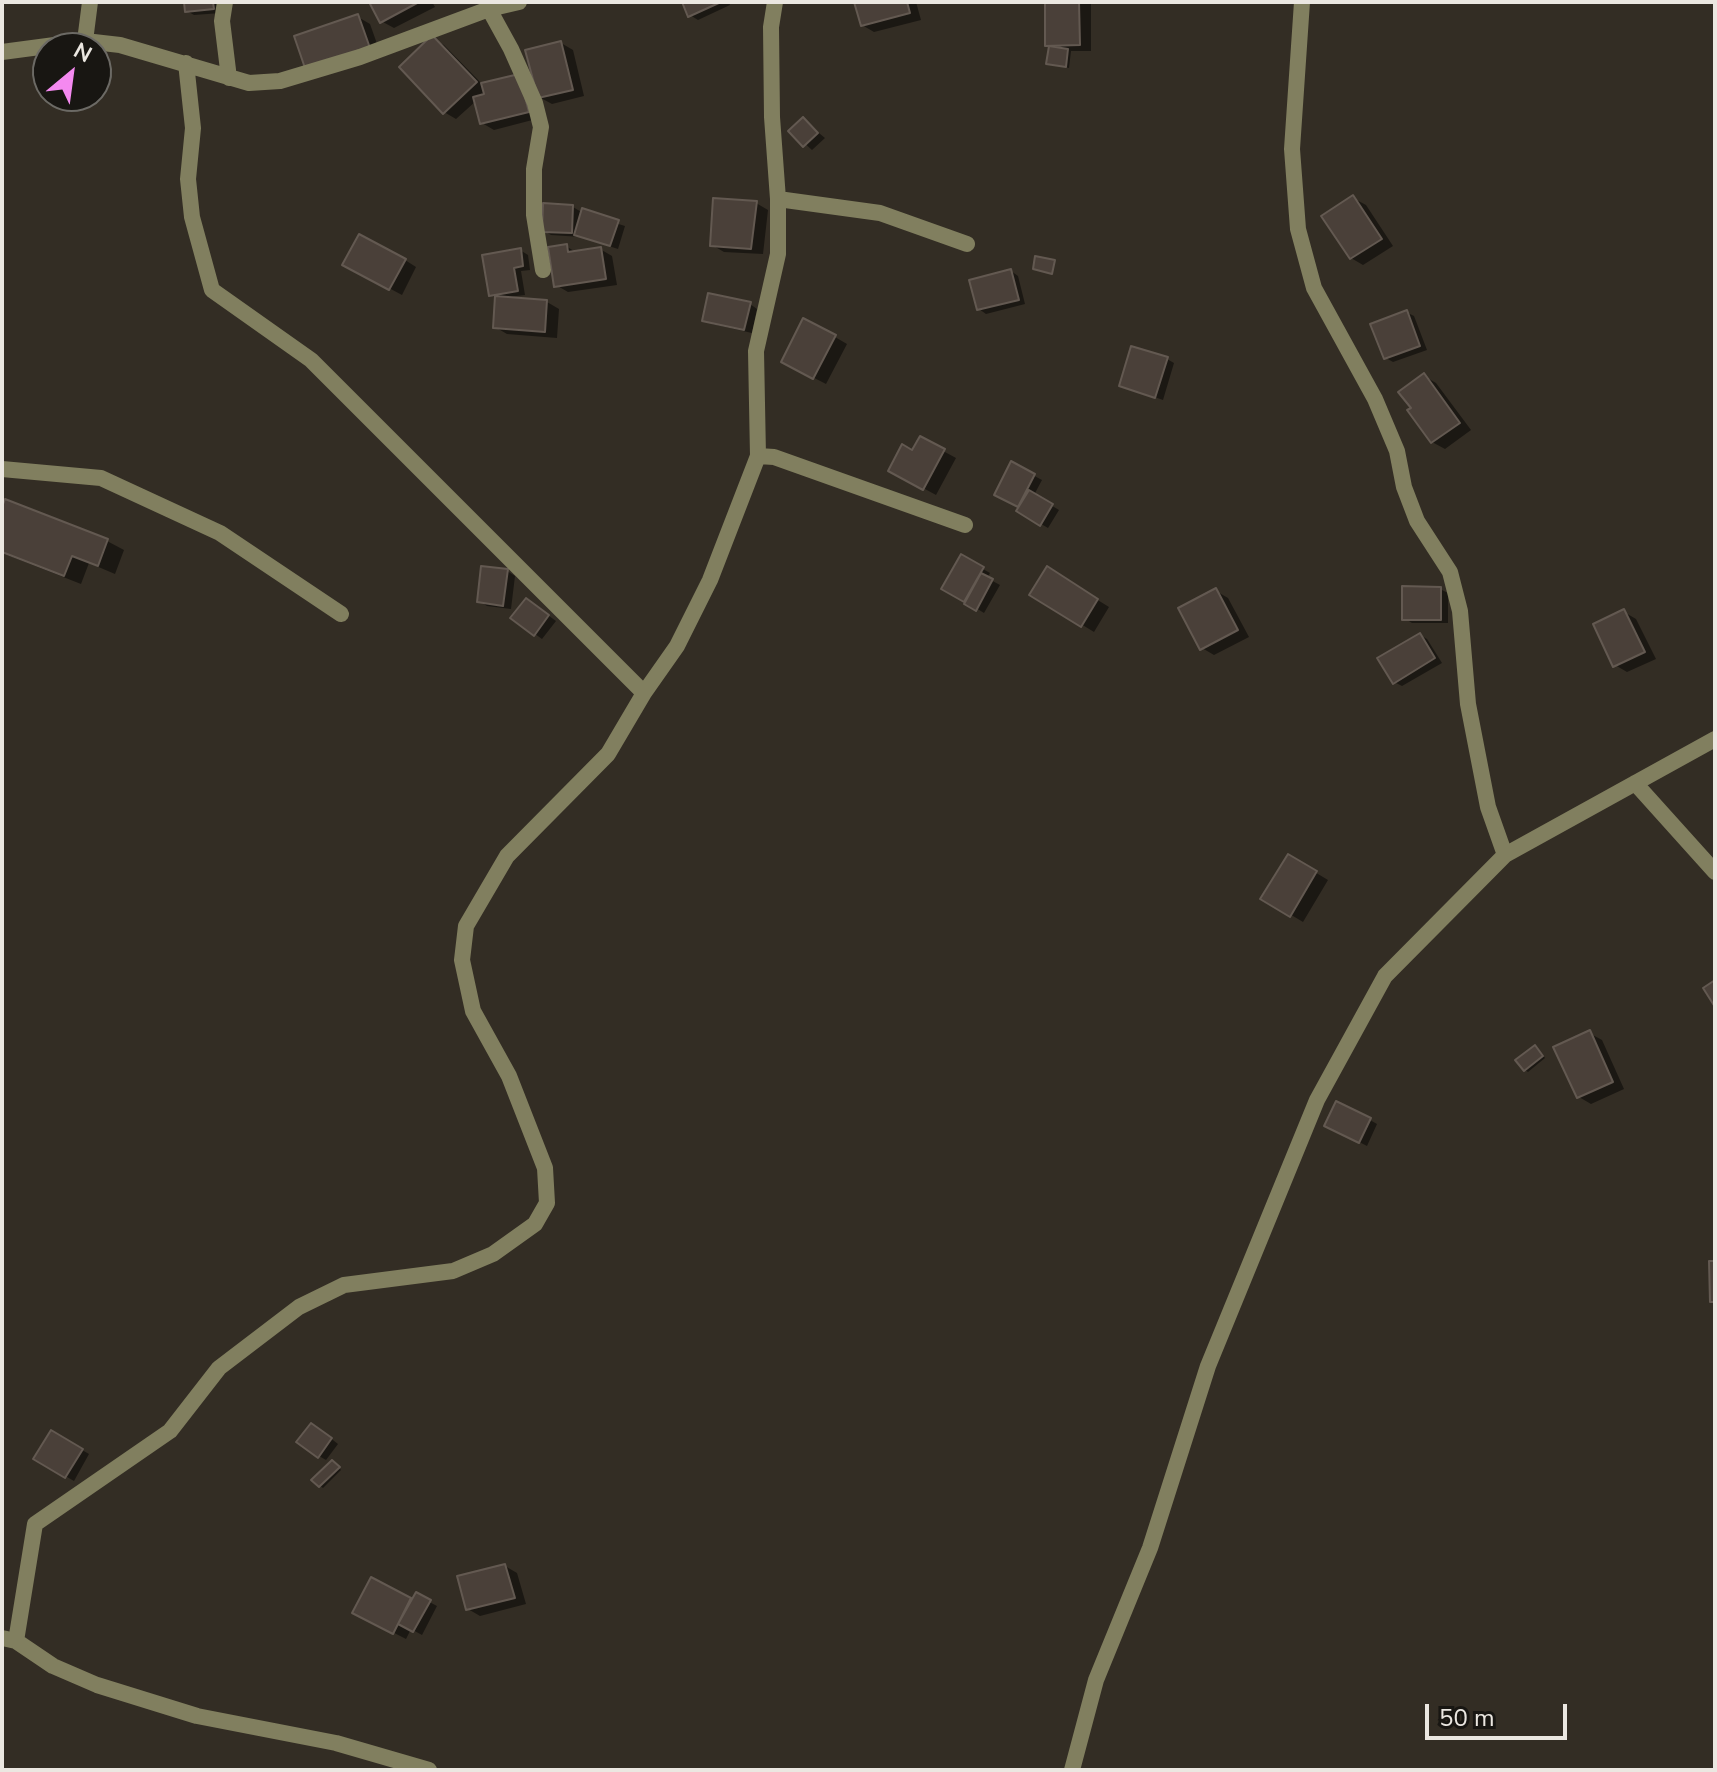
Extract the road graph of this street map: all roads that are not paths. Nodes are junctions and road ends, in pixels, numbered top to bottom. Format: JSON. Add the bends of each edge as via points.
{"nodes":[{"id":1,"x":90,"y":2,"type":"edge"},
{"id":2,"x":225,"y":2,"type":"edge"},
{"id":3,"x":519,"y":2,"type":"edge"},
{"id":4,"x":775,"y":2,"type":"edge"},
{"id":5,"x":1302,"y":2,"type":"edge"},
{"id":6,"x":489,"y":9,"type":"junction"},
{"id":7,"x":86,"y":32,"type":"edge"},
{"id":8,"x":112,"y":44,"type":"edge"},
{"id":9,"x":32,"y":48,"type":"edge"},
{"id":10,"x":2,"y":52,"type":"edge"},
{"id":11,"x":186,"y":63,"type":"junction"},
{"id":12,"x":229,"y":78,"type":"junction"},
{"id":13,"x":778,"y":199,"type":"junction"},
{"id":14,"x":967,"y":244,"type":"dead end"},
{"id":15,"x":543,"y":270,"type":"dead end"},
{"id":16,"x":758,"y":456,"type":"junction"},
{"id":17,"x":2,"y":469,"type":"edge"},
{"id":18,"x":965,"y":525,"type":"dead end"},
{"id":19,"x":341,"y":614,"type":"dead end"},
{"id":20,"x":644,"y":693,"type":"junction"},
{"id":21,"x":1715,"y":739,"type":"edge"},
{"id":22,"x":1635,"y":783,"type":"junction"},
{"id":23,"x":1505,"y":855,"type":"junction"},
{"id":24,"x":1715,"y":872,"type":"edge"},
{"id":25,"x":9,"y":1640,"type":"edge"},
{"id":26,"x":429,"y":1770,"type":"edge"},
{"id":27,"x":1072,"y":1770,"type":"edge"}],
"edges":[{"from":1,"to":7,"type":"street"},
{"from":2,"to":12,"type":"street"},
{"from":3,"to":6,"type":"street"},
{"from":4,"to":13,"type":"street","via":[[772,117]]},
{"from":5,"to":23,"type":"street","via":[[1292,149],[1298,229],[1314,288],[1397,451],[1417,521],[1450,572],[1488,807]]},
{"from":6,"to":12,"type":"street","via":[[280,81]]},
{"from":6,"to":15,"type":"street","via":[[517,62],[541,127],[534,215]]},
{"from":8,"to":11,"type":"street"},
{"from":9,"to":10,"type":"street"},
{"from":11,"to":12,"type":"street"},
{"from":11,"to":20,"type":"street","via":[[193,128],[188,179],[192,217],[212,290],[311,360]]},
{"from":13,"to":14,"type":"street","via":[[880,213]]},
{"from":13,"to":16,"type":"street","via":[[778,254],[756,351]]},
{"from":16,"to":18,"type":"street","via":[[774,457]]},
{"from":16,"to":20,"type":"street","via":[[710,580],[677,646]]},
{"from":17,"to":19,"type":"street","via":[[101,478],[220,533]]},
{"from":20,"to":25,"type":"street","via":[[608,754],[507,856],[466,926],[462,960],[473,1011],[509,1076],[545,1168],[547,1203],[535,1224],[493,1254],[453,1271],[344,1285],[299,1307],[219,1368],[170,1431],[35,1524]]},
{"from":21,"to":22,"type":"street"},
{"from":22,"to":23,"type":"street"},
{"from":22,"to":24,"type":"street"},
{"from":23,"to":27,"type":"street","via":[[1385,976],[1317,1100],[1208,1366],[1150,1548],[1096,1680]]},
{"from":25,"to":26,"type":"street","via":[[97,1685],[197,1716],[336,1743]]}]}
